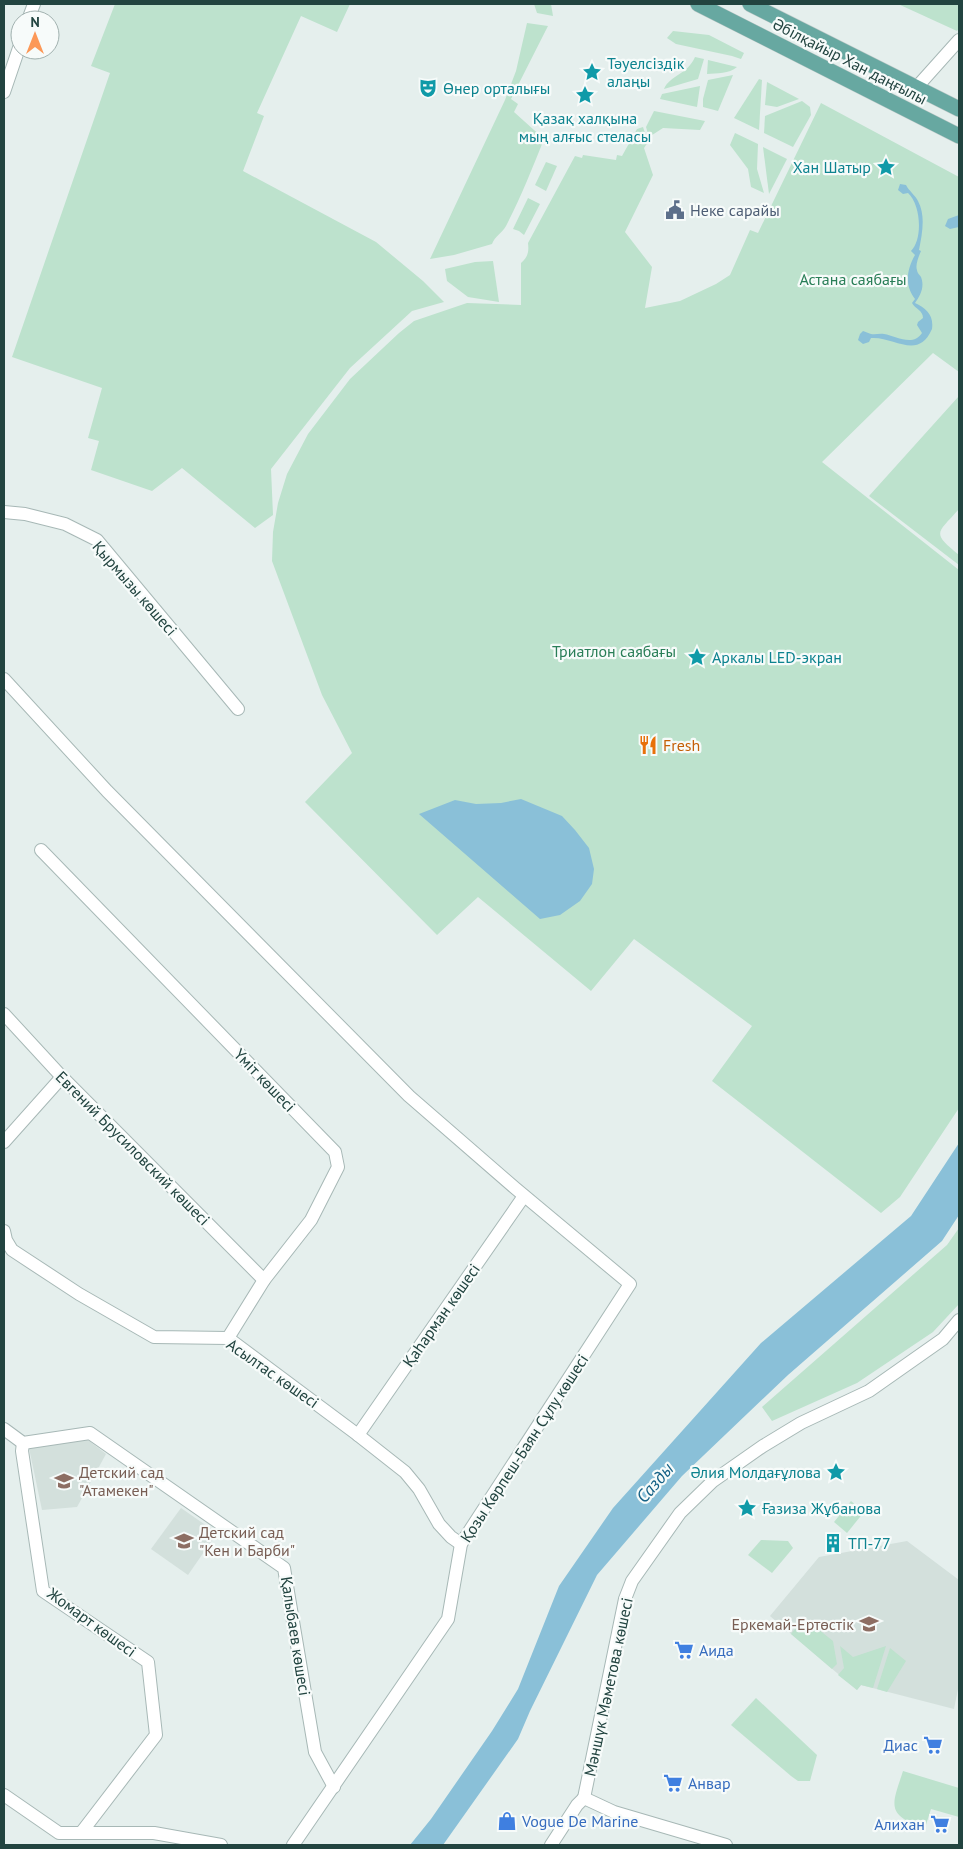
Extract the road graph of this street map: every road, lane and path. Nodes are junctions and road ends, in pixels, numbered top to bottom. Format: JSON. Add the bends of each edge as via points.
{"nodes":[{"id":1,"x":698,"y":4,"type":"edge"},
{"id":2,"x":750,"y":4,"type":"edge"},
{"id":3,"x":959,"y":40,"type":"edge"},
{"id":4,"x":15,"y":60,"type":"edge"},
{"id":5,"x":916,"y":88,"type":"junction"},
{"id":6,"x":4,"y":92,"type":"edge"},
{"id":7,"x":959,"y":109,"type":"edge"},
{"id":8,"x":959,"y":136,"type":"edge"},
{"id":9,"x":4,"y":512,"type":"edge"},
{"id":10,"x":4,"y":679,"type":"edge"},
{"id":11,"x":238,"y":709,"type":"dead end"},
{"id":12,"x":42,"y":850,"type":"dead end"},
{"id":13,"x":4,"y":1014,"type":"edge"},
{"id":14,"x":62,"y":1077,"type":"junction"},
{"id":15,"x":4,"y":1142,"type":"edge"},
{"id":16,"x":524,"y":1196,"type":"junction"},
{"id":17,"x":4,"y":1231,"type":"edge"},
{"id":18,"x":264,"y":1280,"type":"junction"},
{"id":19,"x":959,"y":1320,"type":"edge"},
{"id":20,"x":228,"y":1338,"type":"junction"},
{"id":21,"x":4,"y":1429,"type":"edge"},
{"id":22,"x":358,"y":1435,"type":"junction"},
{"id":23,"x":23,"y":1443,"type":"junction"},
{"id":24,"x":461,"y":1544,"type":"junction"},
{"id":25,"x":334,"y":1787,"type":"junction"},
{"id":26,"x":4,"y":1794,"type":"edge"},
{"id":27,"x":584,"y":1798,"type":"junction"},
{"id":28,"x":81,"y":1833,"type":"junction"},
{"id":29,"x":221,"y":1845,"type":"edge"},
{"id":30,"x":294,"y":1845,"type":"edge"},
{"id":31,"x":551,"y":1845,"type":"edge"},
{"id":32,"x":726,"y":1845,"type":"edge"}],
"edges":[{"from":1,"to":8,"type":"main road","name":"Әбілқайыр Хан даңғылы"},
{"from":2,"to":5,"type":"main road","name":"Әбілқайыр Хан даңғылы"},
{"from":3,"to":5,"type":"street"},
{"from":4,"to":6,"type":"street"},
{"from":5,"to":7,"type":"main road","name":"Әбілқайыр Хан даңғылы"},
{"from":9,"to":11,"type":"street","name":"Қырмызы көшесі","via":[[65,524],[97,540]]},
{"from":10,"to":16,"type":"street","via":[[107,791],[409,1096]]},
{"from":12,"to":18,"type":"street","name":"Үміт көшесі","via":[[335,1152],[338,1167],[311,1220]]},
{"from":13,"to":14,"type":"street","name":"Евгений Брусиловский көшесі"},
{"from":14,"to":15,"type":"street"},
{"from":14,"to":18,"type":"street","name":"Евгений Брусиловский көшесі"},
{"from":16,"to":22,"type":"street","name":"Қаһарман көшесі"},
{"from":16,"to":24,"type":"street","name":"Қозы Көрпеш-Баян Сұлу көшесі","via":[[630,1284]]},
{"from":17,"to":20,"type":"street","name":"Асылтас көшесі","via":[[12,1250],[78,1294],[154,1337]]},
{"from":18,"to":20,"type":"street","name":"Үміт көшесі"},
{"from":19,"to":27,"type":"street","name":"Мәншүк Мәметова көшесі","via":[[943,1339],[876,1386],[763,1446],[713,1482],[684,1509],[632,1582],[625,1599]]},
{"from":20,"to":22,"type":"street","name":"Асылтас көшесі"},
{"from":21,"to":23,"type":"street"},
{"from":22,"to":24,"type":"street","name":"Асылтас көшесі","via":[[405,1472],[439,1524]]},
{"from":23,"to":25,"type":"street","name":"Қалыбаев көшесі","via":[[90,1433],[284,1568],[315,1752]]},
{"from":23,"to":28,"type":"street","name":"Жомарт көшесі","via":[[43,1592],[148,1662],[156,1735]]},
{"from":24,"to":25,"type":"street","name":"Қозы Көрпеш-Баян Сұлу көшесі","via":[[448,1620]]},
{"from":25,"to":30,"type":"street","name":"Қозы Көрпеш-Баян Сұлу көшесі"},
{"from":26,"to":28,"type":"street","via":[[58,1833]]},
{"from":27,"to":31,"type":"street","via":[[576,1805]]},
{"from":27,"to":32,"type":"street","via":[[614,1812]]},
{"from":28,"to":29,"type":"street","via":[[154,1833]]}]}
